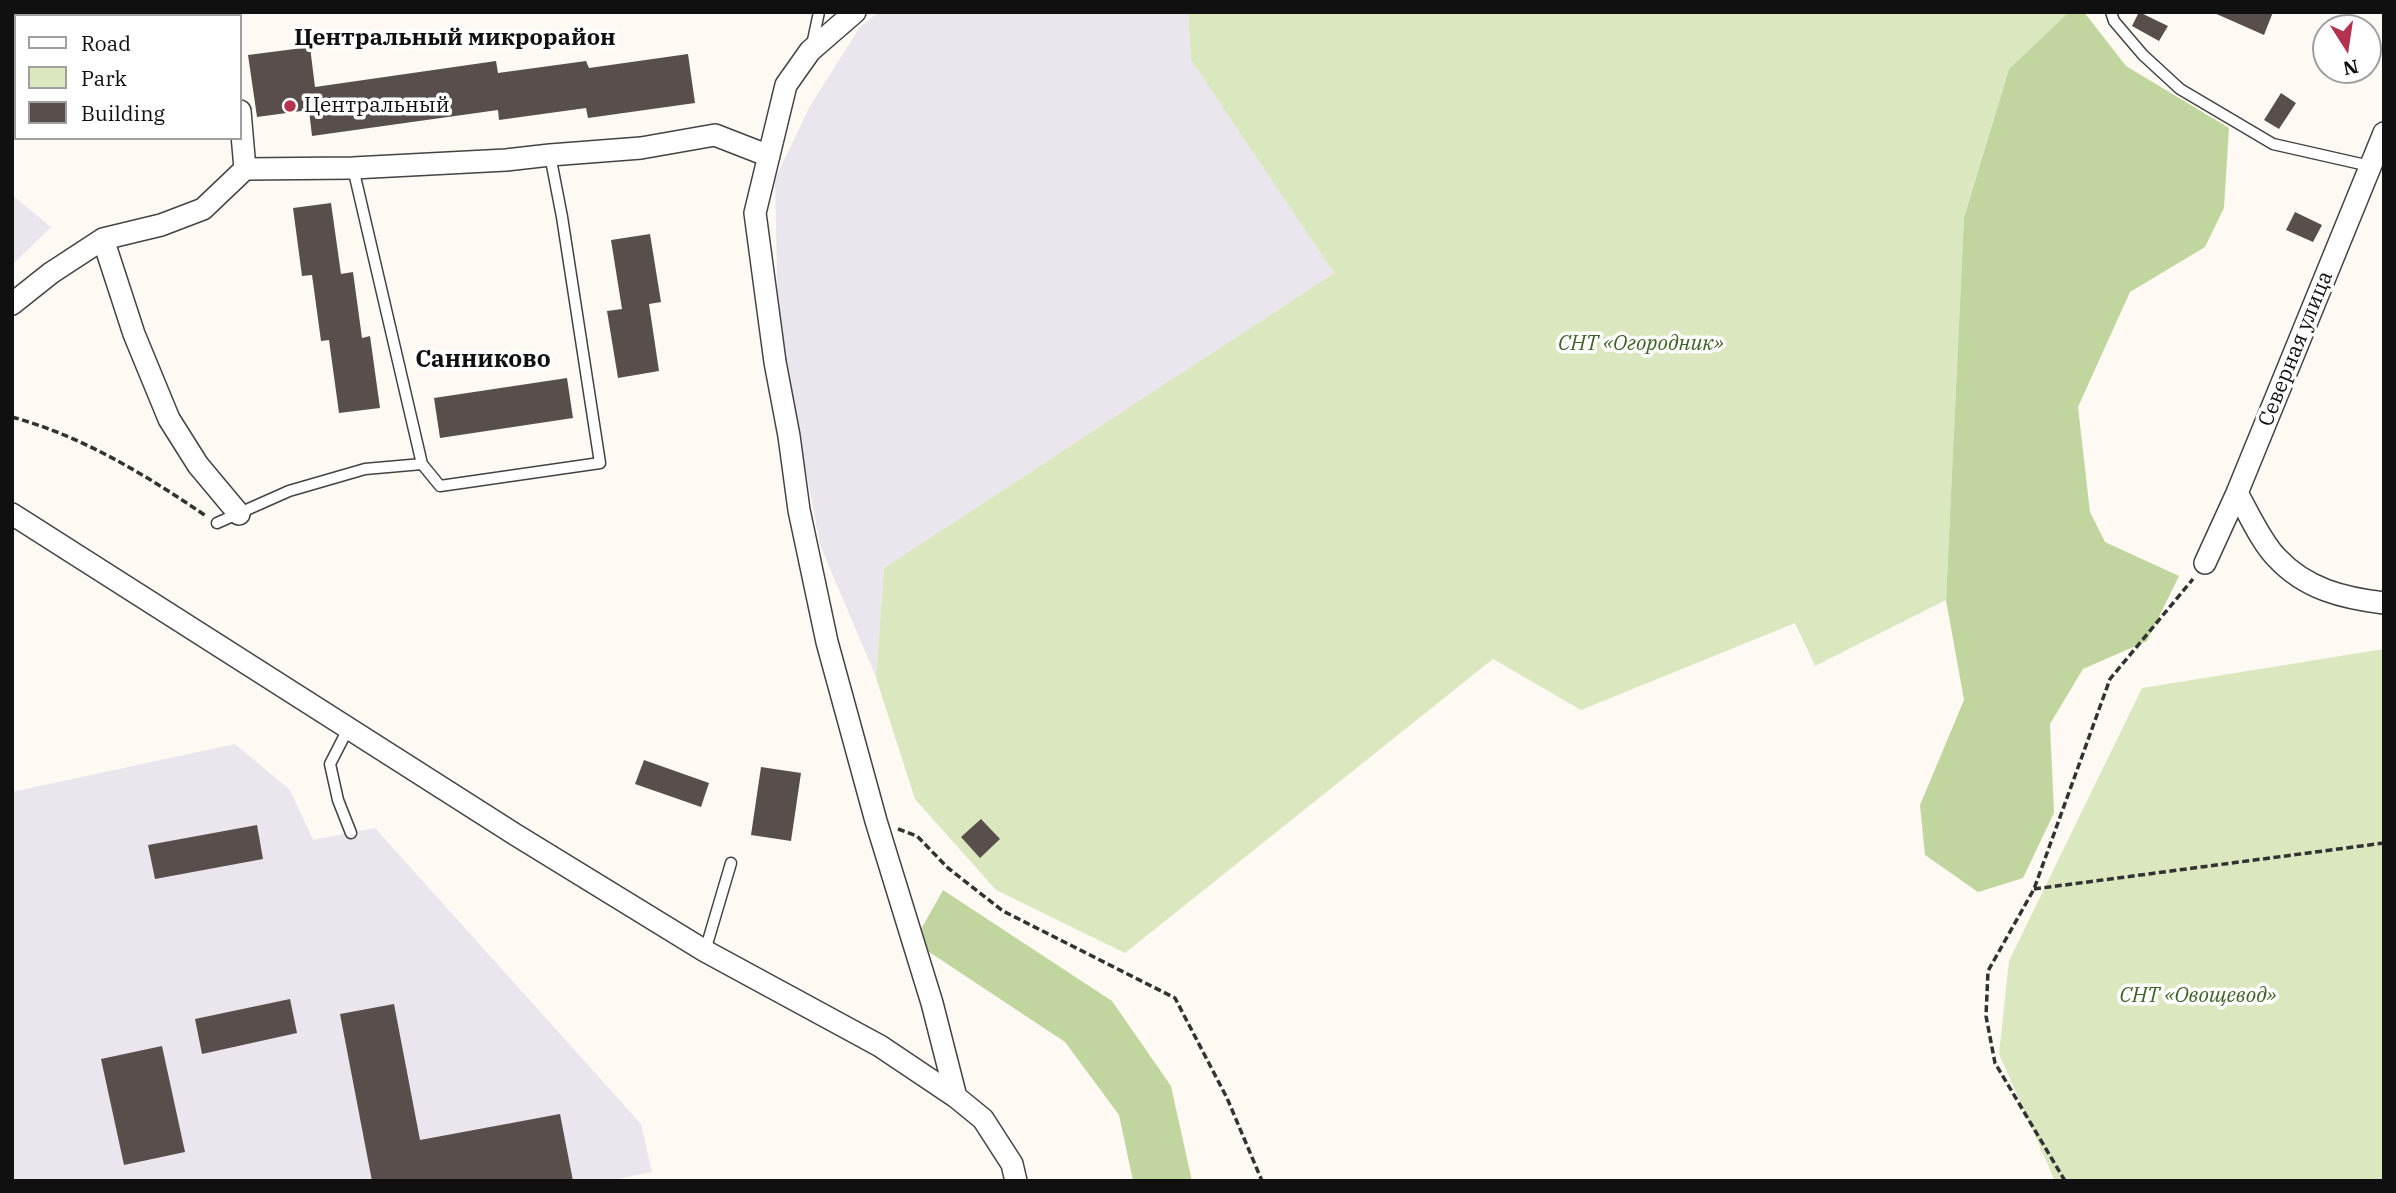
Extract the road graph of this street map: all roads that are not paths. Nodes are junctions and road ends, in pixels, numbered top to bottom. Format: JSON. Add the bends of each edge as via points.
{"nodes":[{"id":1,"x":820,"y":12,"type":"edge"},
{"id":2,"x":855,"y":12,"type":"edge"},
{"id":3,"x":2111,"y":12,"type":"edge"},
{"id":4,"x":810,"y":51,"type":"junction"},
{"id":5,"x":2384,"y":133,"type":"edge"},
{"id":6,"x":242,"y":134,"type":"edge"},
{"id":7,"x":550,"y":155,"type":"junction"},
{"id":8,"x":769,"y":156,"type":"junction"},
{"id":9,"x":2370,"y":166,"type":"junction"},
{"id":10,"x":353,"y":168,"type":"junction"},
{"id":11,"x":245,"y":169,"type":"junction"},
{"id":12,"x":103,"y":239,"type":"junction"},
{"id":13,"x":12,"y":304,"type":"edge"},
{"id":14,"x":422,"y":464,"type":"junction"},
{"id":15,"x":2237,"y":493,"type":"junction"},
{"id":16,"x":12,"y":514,"type":"edge"},
{"id":17,"x":239,"y":514,"type":"junction"},
{"id":18,"x":217,"y":523,"type":"road end"},
{"id":19,"x":2205,"y":564,"type":"road end"},
{"id":20,"x":2384,"y":603,"type":"edge"},
{"id":21,"x":349,"y":727,"type":"junction"},
{"id":22,"x":351,"y":832,"type":"dead end"},
{"id":23,"x":730,"y":863,"type":"dead end"},
{"id":24,"x":705,"y":951,"type":"junction"},
{"id":25,"x":956,"y":1097,"type":"junction"},
{"id":26,"x":1016,"y":1181,"type":"edge"}],
"edges":[{"from":1,"to":4,"type":"lane"},
{"from":2,"to":4,"type":"street"},
{"from":3,"to":9,"type":"lane","via":[[2143,55],[2180,89],[2273,144]]},
{"from":4,"to":8,"type":"street","via":[[786,85]]},
{"from":5,"to":9,"type":"street","name":"Северная улица"},
{"from":6,"to":11,"type":"street"},
{"from":7,"to":8,"type":"street","via":[[641,148],[715,135]]},
{"from":7,"to":10,"type":"street"},
{"from":7,"to":14,"type":"lane","via":[[600,463],[440,486]]},
{"from":8,"to":25,"type":"street","via":[[755,213],[799,509],[827,642]]},
{"from":9,"to":15,"type":"street","name":"Северная улица"},
{"from":10,"to":11,"type":"street"},
{"from":10,"to":14,"type":"lane"},
{"from":11,"to":12,"type":"street","via":[[203,209]]},
{"from":12,"to":13,"type":"street"},
{"from":12,"to":17,"type":"street","via":[[134,334],[169,419],[198,466]]},
{"from":14,"to":17,"type":"lane","via":[[365,469],[289,491]]},
{"from":15,"to":19,"type":"street","name":"Северная улица"},
{"from":15,"to":20,"type":"street","via":[[2275,556],[2301,579],[2345,598]]},
{"from":16,"to":21,"type":"street"},
{"from":17,"to":18,"type":"lane"},
{"from":21,"to":22,"type":"lane","via":[[330,764]]},
{"from":21,"to":24,"type":"street"},
{"from":23,"to":24,"type":"lane"},
{"from":24,"to":25,"type":"street","via":[[880,1046]]},
{"from":25,"to":26,"type":"street","via":[[983,1119],[1012,1164]]}]}
